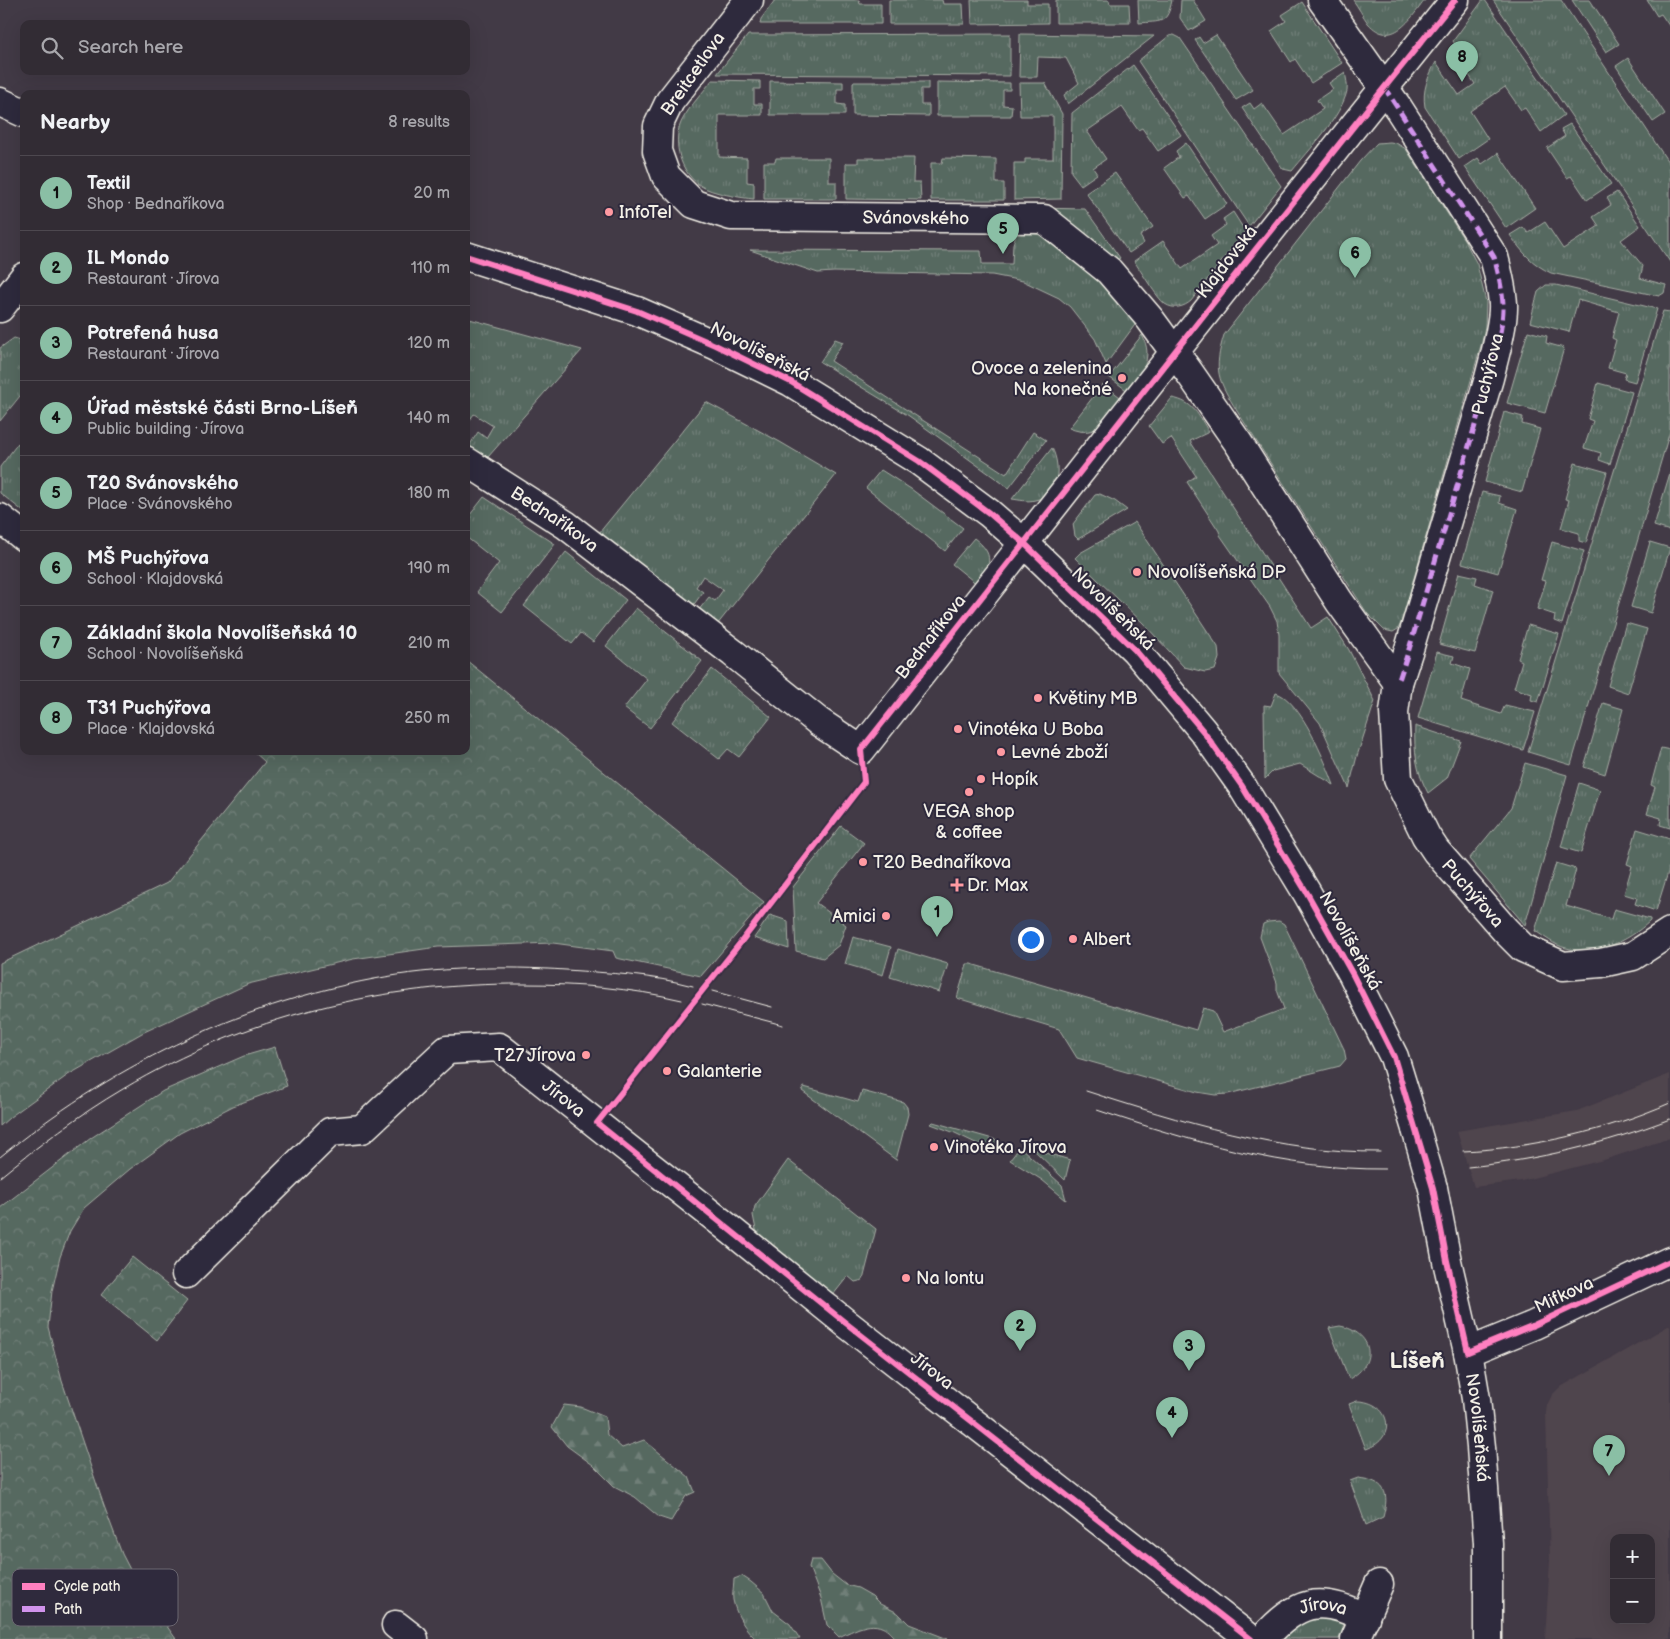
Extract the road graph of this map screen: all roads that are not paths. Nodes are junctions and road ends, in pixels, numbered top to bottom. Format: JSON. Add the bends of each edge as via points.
{"nodes":[{"id":1,"x":749,"y":0,"type":"edge"},
{"id":2,"x":1322,"y":0,"type":"edge"},
{"id":3,"x":1454,"y":0,"type":"edge"},
{"id":4,"x":1384,"y":87,"type":"junction"},
{"id":5,"x":0,"y":102,"type":"edge"},
{"id":6,"x":20,"y":111,"type":"edge"},
{"id":7,"x":658,"y":126,"type":"joint"},
{"id":8,"x":470,"y":257,"type":"edge"},
{"id":9,"x":1175,"y":352,"type":"junction"},
{"id":10,"x":470,"y":464,"type":"edge"},
{"id":11,"x":0,"y":518,"type":"edge"},
{"id":12,"x":20,"y":534,"type":"edge"},
{"id":13,"x":1025,"y":544,"type":"junction"},
{"id":14,"x":1398,"y":683,"type":"junction"},
{"id":15,"x":1670,"y":932,"type":"edge"},
{"id":16,"x":1670,"y":1261,"type":"edge"},
{"id":17,"x":186,"y":1274,"type":"dead end"},
{"id":18,"x":1468,"y":1352,"type":"junction"},
{"id":19,"x":1379,"y":1584,"type":"dead end"},
{"id":20,"x":1360,"y":1628,"type":"edge"},
{"id":21,"x":1251,"y":1639,"type":"edge"},
{"id":22,"x":1263,"y":1639,"type":"edge"},
{"id":23,"x":1488,"y":1639,"type":"edge"}],
"edges":[{"from":1,"to":7,"type":"street","name":"Breitcetlova","via":[[670,102]]},
{"from":2,"to":4,"type":"street","name":"Puchýřova"},
{"from":3,"to":4,"type":"street","name":"Klajdovská"},
{"from":4,"to":9,"type":"street","name":"Klajdovská"},
{"from":4,"to":14,"type":"street","name":"Puchýřova","via":[[1494,257],[1503,305],[1489,378]]},
{"from":5,"to":6,"type":"street"},
{"from":7,"to":9,"type":"street","name":"Svánovského","via":[[657,152],[666,176],[694,204],[731,216],[1044,219],[1108,271]]},
{"from":8,"to":13,"type":"street","name":"Novolíšeňská","via":[[637,311],[791,382],[919,461]]},
{"from":9,"to":13,"type":"street","name":"Klajdovská"},
{"from":9,"to":14,"type":"street","via":[[1239,444],[1339,601]]},
{"from":10,"to":13,"type":"street","name":"Bednaříkova","via":[[566,525],[819,722],[861,750]]},
{"from":11,"to":12,"type":"street"},
{"from":13,"to":18,"type":"street","name":"Novolíšeňská","bridge":true,"via":[[1135,650],[1203,731],[1242,786],[1353,975],[1394,1057],[1416,1129]]},
{"from":14,"to":15,"type":"street","name":"Puchýřova","via":[[1394,712],[1398,779],[1436,851],[1523,948],[1563,966],[1601,964],[1633,956]]},
{"from":16,"to":18,"type":"street","name":"Mifkova"},
{"from":17,"to":21,"type":"street","name":"Jírova","via":[[330,1132],[362,1129],[447,1050],[499,1048]]},
{"from":18,"to":23,"type":"street","name":"Novolíšeňská","via":[[1485,1495]]},
{"from":19,"to":20,"type":"street"},
{"from":20,"to":22,"type":"street","name":"Jírova","via":[[1347,1608],[1324,1603],[1307,1605],[1290,1614]]}]}
